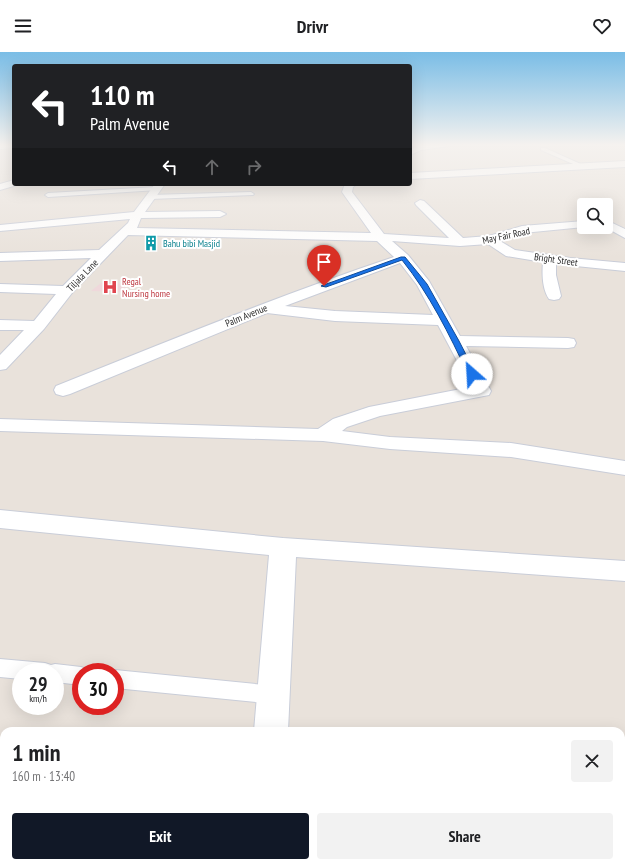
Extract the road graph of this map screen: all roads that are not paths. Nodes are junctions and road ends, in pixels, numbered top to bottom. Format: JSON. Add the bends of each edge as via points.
{"nodes":[{"id":1,"x":12,"y":184,"type":"edge"},
{"id":2,"x":349,"y":186,"type":"edge"},
{"id":3,"x":0,"y":187,"type":"edge"},
{"id":4,"x":155,"y":190,"type":"edge"},
{"id":5,"x":251,"y":194,"type":"dead end"},
{"id":6,"x":48,"y":195,"type":"dead end"},
{"id":7,"x":420,"y":203,"type":"dead end"},
{"id":8,"x":220,"y":214,"type":"dead end"},
{"id":9,"x":137,"y":215,"type":"junction"},
{"id":10,"x":625,"y":220,"type":"edge"},
{"id":11,"x":613,"y":221,"type":"edge"},
{"id":12,"x":577,"y":225,"type":"edge"},
{"id":13,"x":613,"y":226,"type":"edge"},
{"id":14,"x":2,"y":227,"type":"edge"},
{"id":15,"x":125,"y":231,"type":"junction"},
{"id":16,"x":625,"y":234,"type":"edge"},
{"id":17,"x":380,"y":237,"type":"junction"},
{"id":18,"x":490,"y":240,"type":"junction"},
{"id":19,"x":460,"y":242,"type":"junction"},
{"id":20,"x":102,"y":254,"type":"junction"},
{"id":21,"x":0,"y":256,"type":"edge"},
{"id":22,"x":403,"y":258,"type":"junction"},
{"id":23,"x":550,"y":259,"type":"junction"},
{"id":24,"x":625,"y":267,"type":"edge"},
{"id":25,"x":0,"y":288,"type":"edge"},
{"id":26,"x":68,"y":290,"type":"junction"},
{"id":27,"x":554,"y":296,"type":"dead end"},
{"id":28,"x":264,"y":308,"type":"junction"},
{"id":29,"x":444,"y":320,"type":"junction"},
{"id":30,"x":0,"y":325,"type":"edge"},
{"id":31,"x":38,"y":326,"type":"junction"},
{"id":32,"x":456,"y":341,"type":"junction"},
{"id":33,"x":568,"y":343,"type":"dead end"},
{"id":34,"x":0,"y":365,"type":"edge"},
{"id":35,"x":63,"y":390,"type":"dead end"},
{"id":36,"x":0,"y":425,"type":"edge"},
{"id":37,"x":323,"y":435,"type":"junction"},
{"id":38,"x":625,"y":468,"type":"edge"},
{"id":39,"x":0,"y":519,"type":"edge"},
{"id":40,"x":283,"y":547,"type":"junction"},
{"id":41,"x":625,"y":571,"type":"edge"},
{"id":42,"x":0,"y":668,"type":"edge"},
{"id":43,"x":12,"y":669,"type":"edge"},
{"id":44,"x":124,"y":680,"type":"edge"},
{"id":45,"x":275,"y":695,"type":"junction"},
{"id":46,"x":271,"y":727,"type":"edge"}],
"edges":[{"from":1,"to":3,"type":"street"},
{"from":2,"to":17,"type":"street","via":[[347,192]]},
{"from":4,"to":5,"type":"lane"},
{"from":4,"to":6,"type":"lane"},
{"from":4,"to":9,"type":"street","name":"Tiljala Lane"},
{"from":7,"to":19,"type":"street"},
{"from":8,"to":9,"type":"street"},
{"from":9,"to":14,"type":"street"},
{"from":9,"to":15,"type":"street","name":"Tiljala Lane","via":[[133,225]]},
{"from":10,"to":11,"type":"street"},
{"from":12,"to":18,"type":"street","name":"May Fair Road","via":[[522,230]]},
{"from":13,"to":16,"type":"street"},
{"from":14,"to":21,"type":"street","via":[[17,234],[16,242]]},
{"from":15,"to":17,"type":"street","name":"May Fair Road"},
{"from":15,"to":20,"type":"street","name":"Tiljala Lane"},
{"from":17,"to":19,"type":"street","name":"May Fair Road"},
{"from":17,"to":22,"type":"street"},
{"from":18,"to":19,"type":"street","name":"May Fair Road"},
{"from":18,"to":23,"type":"street","name":"Bright Street","via":[[511,253]]},
{"from":20,"to":21,"type":"street"},
{"from":20,"to":26,"type":"street","name":"Tiljala Lane"},
{"from":22,"to":28,"type":"street","name":"Palm Avenue"},
{"from":22,"to":29,"type":"street","via":[[424,284]]},
{"from":23,"to":24,"type":"street","name":"Bright Street"},
{"from":23,"to":27,"type":"street","via":[[549,275]]},
{"from":25,"to":26,"type":"street"},
{"from":26,"to":31,"type":"street","name":"Tiljala Lane"},
{"from":28,"to":29,"type":"street","via":[[335,316]]},
{"from":28,"to":35,"type":"street","name":"Palm Avenue"},
{"from":29,"to":32,"type":"street"},
{"from":30,"to":31,"type":"street"},
{"from":31,"to":34,"type":"street","name":"Tiljala Lane"},
{"from":32,"to":33,"type":"street"},
{"from":32,"to":37,"type":"street","via":[[482,391],[376,411],[340,423]]},
{"from":36,"to":37,"type":"street"},
{"from":37,"to":38,"type":"street","via":[[390,443],[511,450]]},
{"from":39,"to":40,"type":"street"},
{"from":40,"to":41,"type":"street"},
{"from":40,"to":45,"type":"street"},
{"from":42,"to":43,"type":"lane"},
{"from":44,"to":45,"type":"lane"},
{"from":45,"to":46,"type":"street"}]}
